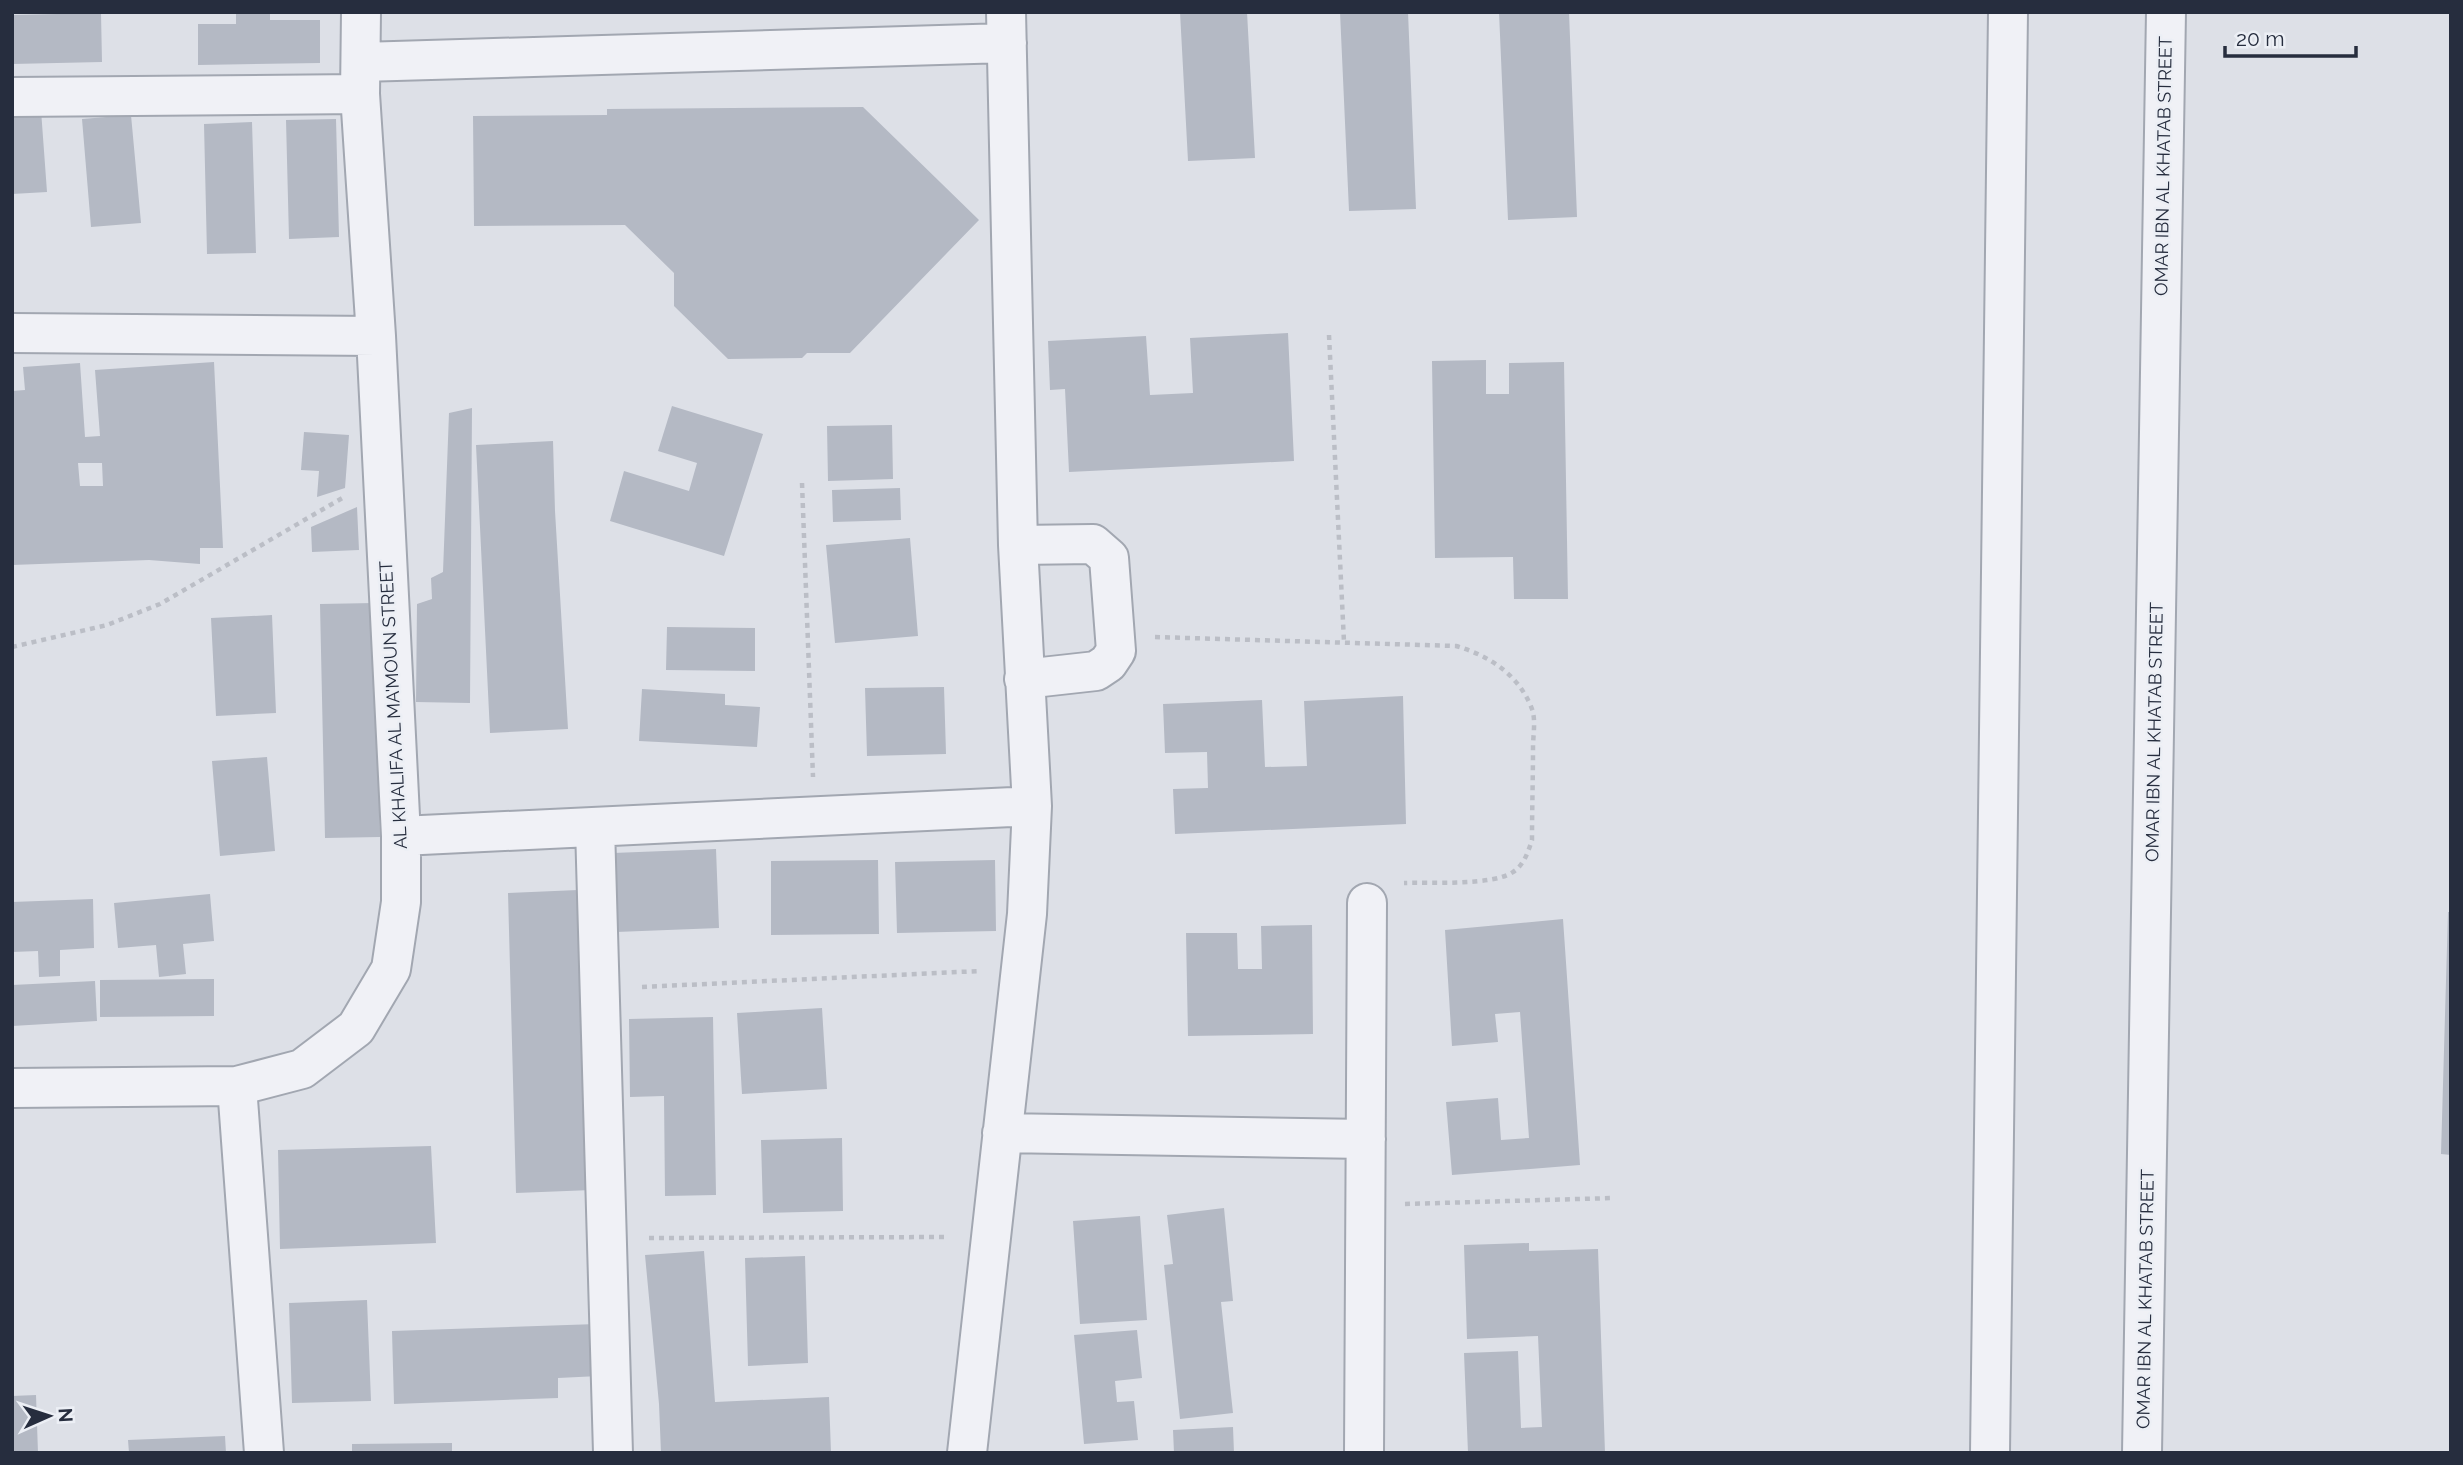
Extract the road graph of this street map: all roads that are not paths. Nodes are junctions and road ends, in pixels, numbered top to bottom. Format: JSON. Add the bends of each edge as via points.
{"nodes":[{"id":1,"x":361,"y":12,"type":"edge"},
{"id":2,"x":2008,"y":12,"type":"edge"},
{"id":3,"x":2166,"y":12,"type":"edge"},
{"id":4,"x":1007,"y":28,"type":"edge"},
{"id":5,"x":361,"y":78,"type":"junction"},
{"id":6,"x":12,"y":97,"type":"edge"},
{"id":7,"x":12,"y":333,"type":"edge"},
{"id":8,"x":376,"y":336,"type":"junction"},
{"id":9,"x":1018,"y":545,"type":"junction"},
{"id":10,"x":1024,"y":679,"type":"junction"},
{"id":11,"x":1032,"y":806,"type":"junction"},
{"id":12,"x":594,"y":827,"type":"junction"},
{"id":13,"x":401,"y":836,"type":"junction"},
{"id":14,"x":1367,"y":903,"type":"road end"},
{"id":15,"x":237,"y":1086,"type":"junction"},
{"id":16,"x":12,"y":1088,"type":"edge"},
{"id":17,"x":1002,"y":1133,"type":"junction"},
{"id":18,"x":1366,"y":1139,"type":"junction"},
{"id":19,"x":264,"y":1453,"type":"edge"},
{"id":20,"x":613,"y":1453,"type":"edge"},
{"id":21,"x":967,"y":1453,"type":"edge"},
{"id":22,"x":1364,"y":1453,"type":"edge"},
{"id":23,"x":1990,"y":1453,"type":"edge"},
{"id":24,"x":2142,"y":1453,"type":"edge"}],
"edges":[{"from":1,"to":5,"type":"street","name":"AL KHALIFA AL MA'MOUN STREET"},
{"from":2,"to":23,"type":"street"},
{"from":3,"to":24,"type":"street","name":"OMAR IBN AL KHATAB STREET"},
{"from":4,"to":5,"type":"street"},
{"from":4,"to":9,"type":"street"},
{"from":5,"to":6,"type":"street"},
{"from":5,"to":8,"type":"street","name":"AL KHALIFA AL MA'MOUN STREET"},
{"from":7,"to":8,"type":"street"},
{"from":8,"to":13,"type":"street","name":"AL KHALIFA AL MA'MOUN STREET"},
{"from":9,"to":10,"type":"street"},
{"from":9,"to":10,"type":"street","via":[[1094,544],[1109,558],[1116,635],[1116,651],[1096,671]]},
{"from":10,"to":11,"type":"street"},
{"from":11,"to":12,"type":"street"},
{"from":11,"to":17,"type":"street","via":[[1021,969]]},
{"from":12,"to":13,"type":"street"},
{"from":12,"to":20,"type":"street"},
{"from":13,"to":15,"type":"street","name":"AL KHALIFA AL MA'MOUN STREET","via":[[401,902],[391,969],[356,1028],[302,1069]]},
{"from":14,"to":18,"type":"street"},
{"from":15,"to":16,"type":"street","name":"AL KHALIFA AL MA'MOUN STREET"},
{"from":15,"to":19,"type":"street"},
{"from":17,"to":18,"type":"street"},
{"from":17,"to":21,"type":"street"},
{"from":18,"to":22,"type":"street"}]}
